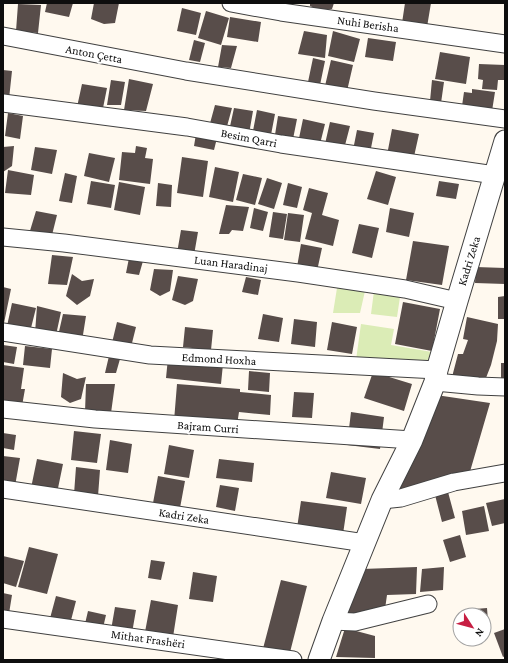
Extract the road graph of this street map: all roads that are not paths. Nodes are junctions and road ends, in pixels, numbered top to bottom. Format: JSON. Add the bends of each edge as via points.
{"nodes":[{"id":1,"x":231,"y":3,"type":"edge"},
{"id":2,"x":3,"y":36,"type":"edge"},
{"id":3,"x":505,"y":44,"type":"edge"},
{"id":4,"x":3,"y":103,"type":"edge"},
{"id":5,"x":505,"y":119,"type":"edge"},
{"id":6,"x":505,"y":141,"type":"edge"},
{"id":7,"x":495,"y":175,"type":"junction"},
{"id":8,"x":3,"y":237,"type":"edge"},
{"id":9,"x":456,"y":301,"type":"junction"},
{"id":10,"x":3,"y":332,"type":"edge"},
{"id":11,"x":436,"y":376,"type":"junction"},
{"id":12,"x":505,"y":387,"type":"edge"},
{"id":13,"x":3,"y":409,"type":"edge"},
{"id":14,"x":412,"y":440,"type":"junction"},
{"id":15,"x":505,"y":474,"type":"edge"},
{"id":16,"x":3,"y":489,"type":"edge"},
{"id":17,"x":382,"y":500,"type":"junction"},
{"id":18,"x":365,"y":543,"type":"junction"},
{"id":19,"x":428,"y":604,"type":"dead end"},
{"id":20,"x":3,"y":619,"type":"edge"},
{"id":21,"x":333,"y":621,"type":"junction"},
{"id":22,"x":293,"y":660,"type":"edge"},
{"id":23,"x":319,"y":660,"type":"edge"}],
"edges":[{"from":1,"to":3,"type":"street","name":"Nuhi Berisha"},
{"from":2,"to":5,"type":"street","name":"Anton Çetta","via":[[186,71]]},
{"from":4,"to":7,"type":"street","name":"Besim Qarri","via":[[187,127],[281,144]]},
{"from":6,"to":7,"type":"street","name":"Kadri Zeka"},
{"from":7,"to":9,"type":"street","name":"Kadri Zeka"},
{"from":8,"to":9,"type":"street","name":"Luan Haradinaj","via":[[298,273],[405,289]]},
{"from":9,"to":11,"type":"street","name":"Kadri Zeka"},
{"from":10,"to":11,"type":"street","name":"Edmond Hoxha","via":[[150,355]]},
{"from":11,"to":12,"type":"street","via":[[478,386]]},
{"from":11,"to":14,"type":"street","name":"Kadri Zeka"},
{"from":13,"to":14,"type":"street","name":"Bajram Curri","via":[[94,419]]},
{"from":14,"to":17,"type":"street","name":"Kadri Zeka"},
{"from":15,"to":17,"type":"street","via":[[454,482],[401,498]]},
{"from":16,"to":18,"type":"street","name":"Kadri Zeka"},
{"from":17,"to":18,"type":"street","name":"Kadri Zeka"},
{"from":18,"to":21,"type":"street","name":"Kadri Zeka"},
{"from":19,"to":21,"type":"street","via":[[355,622]]},
{"from":20,"to":22,"type":"street","name":"Mithat Frashëri"},
{"from":21,"to":23,"type":"street","name":"Kadri Zeka"}]}
